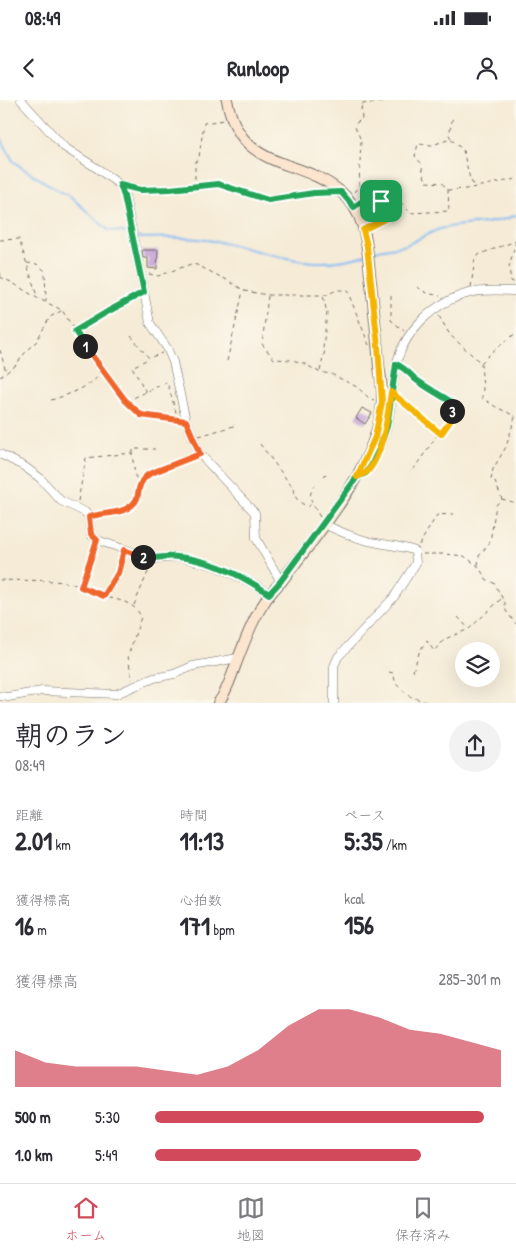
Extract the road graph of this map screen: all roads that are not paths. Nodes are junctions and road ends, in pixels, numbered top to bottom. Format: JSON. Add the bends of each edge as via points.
{"nodes":[{"id":1,"x":21,"y":100,"type":"edge"},
{"id":2,"x":228,"y":100,"type":"edge"},
{"id":3,"x":516,"y":291,"type":"edge"},
{"id":4,"x":0,"y":454,"type":"edge"},
{"id":5,"x":357,"y":477,"type":"junction"},
{"id":6,"x":324,"y":524,"type":"junction"},
{"id":7,"x":280,"y":582,"type":"junction"},
{"id":8,"x":269,"y":594,"type":"junction"},
{"id":9,"x":238,"y":658,"type":"junction"},
{"id":10,"x":0,"y":696,"type":"edge"},
{"id":11,"x":99,"y":698,"type":"edge"},
{"id":12,"x":218,"y":703,"type":"edge"},
{"id":13,"x":334,"y":703,"type":"edge"}],
"edges":[{"from":1,"to":7,"type":"street","via":[[64,147],[120,185],[150,323],[168,350],[186,421],[200,454],[256,513],[256,538]]},
{"from":2,"to":5,"type":"street","via":[[240,136],[251,147],[263,156],[325,181],[341,192],[361,219],[367,246],[382,402],[375,437]]},
{"from":3,"to":5,"type":"street","via":[[471,292],[446,302],[409,334],[396,364],[387,426],[380,447],[366,473]]},
{"from":4,"to":8,"type":"street","via":[[40,478],[61,501],[85,512],[89,517],[91,534],[97,540],[153,559],[179,557],[215,566]]},
{"from":5,"to":6,"type":"street"},
{"from":6,"to":7,"type":"street"},
{"from":6,"to":13,"type":"street","via":[[370,542],[414,551],[416,563],[394,597],[338,657],[334,666]]},
{"from":7,"to":8,"type":"street"},
{"from":8,"to":9,"type":"street","via":[[253,621]]},
{"from":9,"to":11,"type":"street","via":[[193,666]]},
{"from":9,"to":12,"type":"street"},
{"from":10,"to":11,"type":"street","via":[[42,691]]}]}
